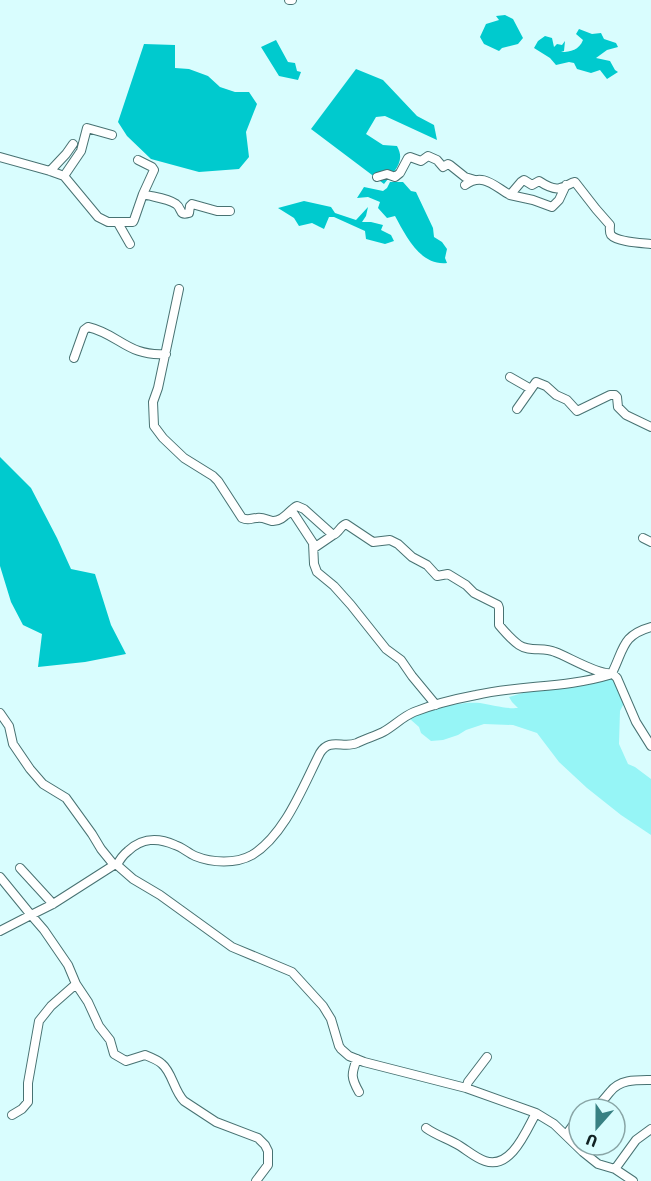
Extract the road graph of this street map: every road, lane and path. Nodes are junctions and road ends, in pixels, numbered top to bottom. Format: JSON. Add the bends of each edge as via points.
{"nodes":[{"id":1,"x":112,"y":135,"type":"dead end"},
{"id":2,"x":73,"y":144,"type":"dead end"},
{"id":3,"x":0,"y":158,"type":"edge"},
{"id":4,"x":138,"y":160,"type":"dead end"},
{"id":5,"x":50,"y":171,"type":"junction"},
{"id":6,"x":64,"y":176,"type":"junction"},
{"id":7,"x":377,"y":177,"type":"dead end"},
{"id":8,"x":475,"y":180,"type":"junction"},
{"id":9,"x":465,"y":185,"type":"dead end"},
{"id":10,"x":566,"y":185,"type":"junction"},
{"id":11,"x":143,"y":194,"type":"junction"},
{"id":12,"x":510,"y":195,"type":"junction"},
{"id":13,"x":230,"y":211,"type":"dead end"},
{"id":14,"x":118,"y":223,"type":"junction"},
{"id":15,"x":130,"y":244,"type":"dead end"},
{"id":16,"x":651,"y":244,"type":"edge"},
{"id":17,"x":179,"y":289,"type":"dead end"},
{"id":18,"x":166,"y":354,"type":"junction"},
{"id":19,"x":74,"y":358,"type":"dead end"},
{"id":20,"x":510,"y":377,"type":"dead end"},
{"id":21,"x":531,"y":389,"type":"junction"},
{"id":22,"x":518,"y":409,"type":"dead end"},
{"id":23,"x":651,"y":428,"type":"edge"},
{"id":24,"x":284,"y":518,"type":"junction"},
{"id":25,"x":333,"y":535,"type":"junction"},
{"id":26,"x":314,"y":548,"type":"junction"},
{"id":27,"x":651,"y":627,"type":"edge"},
{"id":28,"x":610,"y":674,"type":"junction"},
{"id":29,"x":436,"y":705,"type":"junction"},
{"id":30,"x":0,"y":712,"type":"edge"},
{"id":31,"x":651,"y":746,"type":"edge"},
{"id":32,"x":116,"y":865,"type":"junction"},
{"id":33,"x":20,"y":868,"type":"dead end"},
{"id":34,"x":0,"y":877,"type":"edge"},
{"id":35,"x":52,"y":904,"type":"junction"},
{"id":36,"x":31,"y":915,"type":"junction"},
{"id":37,"x":0,"y":931,"type":"edge"},
{"id":38,"x":76,"y":984,"type":"junction"},
{"id":39,"x":487,"y":1057,"type":"dead end"},
{"id":40,"x":357,"y":1059,"type":"junction"},
{"id":41,"x":651,"y":1080,"type":"edge"},
{"id":42,"x":466,"y":1088,"type":"junction"},
{"id":43,"x":359,"y":1092,"type":"dead end"},
{"id":44,"x":606,"y":1097,"type":"edge"},
{"id":45,"x":536,"y":1113,"type":"junction"},
{"id":46,"x":12,"y":1115,"type":"dead end"},
{"id":47,"x":426,"y":1128,"type":"dead end"},
{"id":48,"x":651,"y":1129,"type":"edge"},
{"id":49,"x":566,"y":1135,"type":"joint"},
{"id":50,"x":615,"y":1169,"type":"junction"},
{"id":51,"x":628,"y":1180,"type":"edge"},
{"id":52,"x":256,"y":1181,"type":"edge"}],
"edges":[{"from":1,"to":6,"type":"street","via":[[87,128],[81,151]]},
{"from":2,"to":5,"type":"street"},
{"from":3,"to":5,"type":"street"},
{"from":4,"to":11,"type":"street","via":[[154,170]]},
{"from":5,"to":6,"type":"street"},
{"from":6,"to":14,"type":"street","via":[[98,217]]},
{"from":7,"to":8,"type":"street","via":[[395,177],[408,158],[421,161],[428,156]]},
{"from":8,"to":9,"type":"street"},
{"from":8,"to":12,"type":"street","via":[[484,180]]},
{"from":10,"to":12,"type":"street","via":[[556,188],[524,180]]},
{"from":10,"to":12,"type":"street","via":[[552,207]]},
{"from":10,"to":16,"type":"street","via":[[574,181],[579,185],[610,225],[612,236]]},
{"from":11,"to":13,"type":"street","via":[[172,202],[183,214],[189,213],[192,204]]},
{"from":11,"to":14,"type":"street","via":[[133,222]]},
{"from":14,"to":15,"type":"street"},
{"from":17,"to":18,"type":"street"},
{"from":18,"to":19,"type":"street","via":[[141,352],[87,327]]},
{"from":18,"to":24,"type":"street","via":[[153,402],[154,426],[181,455],[218,481],[242,518]]},
{"from":20,"to":21,"type":"street"},
{"from":21,"to":22,"type":"street"},
{"from":21,"to":23,"type":"street","via":[[538,382],[578,411],[613,394],[626,415]]},
{"from":24,"to":25,"type":"street","via":[[300,506]]},
{"from":24,"to":26,"type":"street","via":[[293,513]]},
{"from":25,"to":26,"type":"street"},
{"from":25,"to":28,"type":"street","via":[[346,524],[373,542],[390,540],[398,544],[437,576],[448,574],[474,594],[498,605],[499,625],[519,645],[551,650]]},
{"from":26,"to":29,"type":"street","via":[[317,572],[351,605],[386,649],[401,660]]},
{"from":27,"to":28,"type":"street","via":[[626,641]]},
{"from":28,"to":29,"type":"street","via":[[478,694]]},
{"from":28,"to":31,"type":"street","via":[[617,678]]},
{"from":29,"to":32,"type":"street","via":[[355,744],[326,745],[278,830],[253,854],[240,860],[208,859],[174,844],[148,840],[134,846]]},
{"from":30,"to":32,"type":"street","via":[[9,726],[13,744],[30,769],[43,784],[66,798]]},
{"from":32,"to":35,"type":"street"},
{"from":32,"to":40,"type":"street","via":[[232,947],[292,972],[323,1006],[341,1049]]},
{"from":33,"to":35,"type":"street"},
{"from":34,"to":36,"type":"street"},
{"from":35,"to":36,"type":"street"},
{"from":36,"to":37,"type":"street"},
{"from":36,"to":38,"type":"street","via":[[68,965]]},
{"from":38,"to":46,"type":"street","via":[[39,1021],[28,1099],[24,1108]]},
{"from":38,"to":52,"type":"street","via":[[116,1056],[126,1061],[145,1055],[159,1062],[184,1101],[216,1122],[265,1144],[268,1165]]},
{"from":39,"to":42,"type":"street"},
{"from":40,"to":42,"type":"street"},
{"from":40,"to":43,"type":"street","via":[[352,1075]]},
{"from":41,"to":44,"type":"street","via":[[618,1085]]},
{"from":42,"to":45,"type":"street"},
{"from":45,"to":47,"type":"street","via":[[513,1152],[497,1162],[482,1160]]},
{"from":45,"to":49,"type":"street"},
{"from":48,"to":50,"type":"street","via":[[636,1140]]},
{"from":49,"to":50,"type":"street","via":[[598,1164]]},
{"from":50,"to":51,"type":"street"}]}
